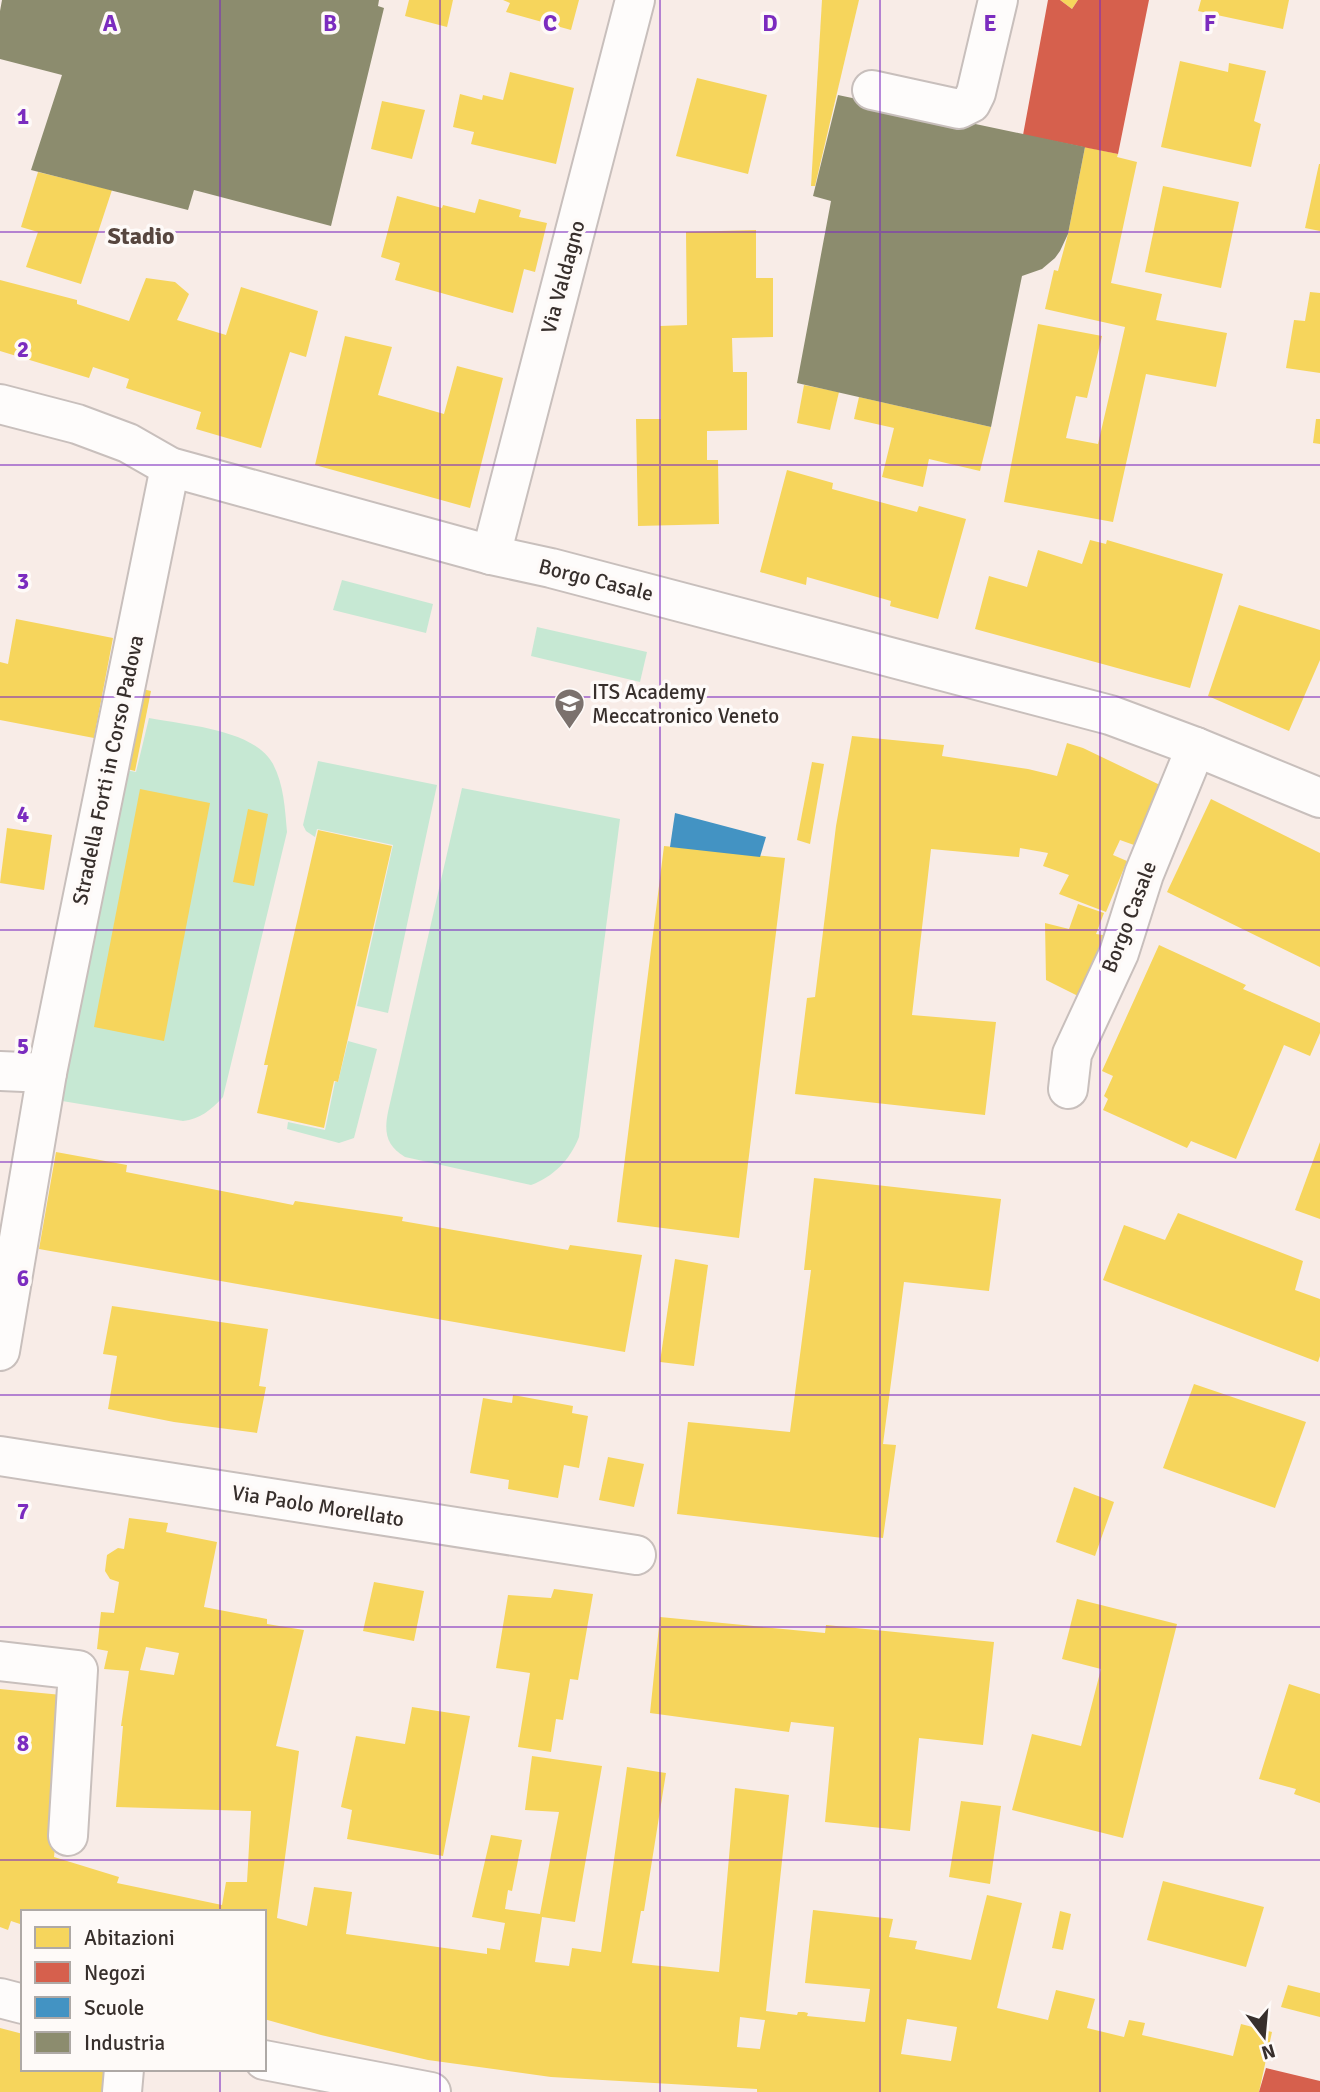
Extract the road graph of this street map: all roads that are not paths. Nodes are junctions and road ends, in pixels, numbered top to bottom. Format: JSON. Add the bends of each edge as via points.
{"nodes":[{"id":1,"x":635,"y":0,"type":"edge"},
{"id":2,"x":998,"y":0,"type":"edge"},
{"id":3,"x":872,"y":90,"type":"dead end"},
{"id":4,"x":0,"y":404,"type":"edge"},
{"id":5,"x":170,"y":467,"type":"junction"},
{"id":6,"x":491,"y":555,"type":"junction"},
{"id":7,"x":1196,"y":747,"type":"junction"},
{"id":8,"x":1320,"y":798,"type":"edge"},
{"id":9,"x":0,"y":1071,"type":"edge"},
{"id":10,"x":47,"y":1073,"type":"junction"},
{"id":11,"x":1068,"y":1089,"type":"dead end"},
{"id":12,"x":0,"y":1351,"type":"edge"},
{"id":13,"x":0,"y":1456,"type":"edge"},
{"id":14,"x":636,"y":1555,"type":"dead end"},
{"id":15,"x":0,"y":1661,"type":"edge"},
{"id":16,"x":68,"y":1836,"type":"dead end"},
{"id":17,"x":0,"y":1998,"type":"edge"},
{"id":18,"x":21,"y":2003,"type":"edge"},
{"id":19,"x":266,"y":2060,"type":"edge"},
{"id":20,"x":124,"y":2071,"type":"edge"},
{"id":21,"x":122,"y":2092,"type":"edge"},
{"id":22,"x":431,"y":2092,"type":"edge"}],
"edges":[{"from":1,"to":6,"type":"street","name":"Via Valdagno"},
{"from":2,"to":3,"type":"street","via":[[971,103],[959,109]]},
{"from":4,"to":5,"type":"street","name":"Borgo Casale","via":[[77,424],[128,443]]},
{"from":5,"to":6,"type":"street","name":"Borgo Casale"},
{"from":5,"to":10,"type":"street","name":"Stradella Forti in Corso Padova"},
{"from":6,"to":7,"type":"street","name":"Borgo Casale","via":[[1110,715]]},
{"from":7,"to":8,"type":"street","name":"Borgo Casale"},
{"from":7,"to":11,"type":"street","name":"Borgo Casale","via":[[1144,874],[1119,953],[1072,1054]]},
{"from":9,"to":10,"type":"street"},
{"from":10,"to":12,"type":"street","name":"Stradella Forti in Corso Padova"},
{"from":13,"to":14,"type":"street","name":"Via Paolo Morellato"},
{"from":15,"to":16,"type":"street","via":[[78,1670]]},
{"from":17,"to":18,"type":"street"},
{"from":19,"to":22,"type":"street"},
{"from":20,"to":21,"type":"street"}]}
